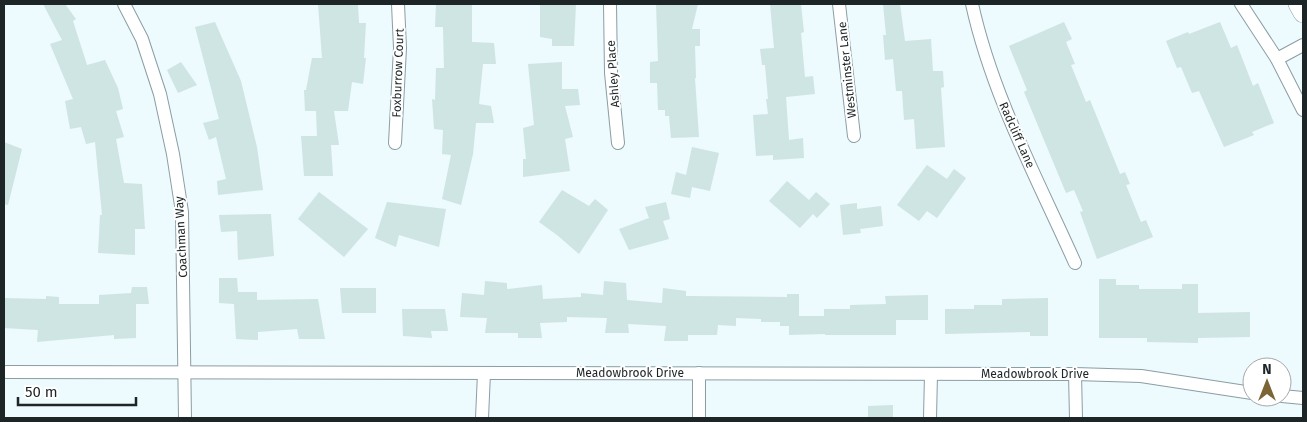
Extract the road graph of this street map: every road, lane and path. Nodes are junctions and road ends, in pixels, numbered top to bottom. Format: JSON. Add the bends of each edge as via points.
{"nodes":[{"id":1,"x":124,"y":4,"type":"edge"},
{"id":2,"x":398,"y":4,"type":"edge"},
{"id":3,"x":610,"y":4,"type":"edge"},
{"id":4,"x":839,"y":4,"type":"edge"},
{"id":5,"x":972,"y":4,"type":"edge"},
{"id":6,"x":1240,"y":4,"type":"edge"},
{"id":7,"x":1298,"y":4,"type":"edge"},
{"id":8,"x":1303,"y":13,"type":"edge"},
{"id":9,"x":1303,"y":45,"type":"edge"},
{"id":10,"x":1277,"y":58,"type":"junction"},
{"id":11,"x":1303,"y":110,"type":"edge"},
{"id":12,"x":854,"y":136,"type":"dead end"},
{"id":13,"x":395,"y":143,"type":"dead end"},
{"id":14,"x":618,"y":143,"type":"dead end"},
{"id":15,"x":1074,"y":263,"type":"dead end"},
{"id":16,"x":6,"y":372,"type":"dead end"},
{"id":17,"x":185,"y":372,"type":"junction"},
{"id":18,"x":484,"y":373,"type":"junction"},
{"id":19,"x":699,"y":373,"type":"junction"},
{"id":20,"x":931,"y":374,"type":"junction"},
{"id":21,"x":1074,"y":374,"type":"junction"},
{"id":22,"x":1242,"y":391,"type":"edge"},
{"id":23,"x":185,"y":418,"type":"edge"},
{"id":24,"x":482,"y":418,"type":"edge"},
{"id":25,"x":699,"y":418,"type":"edge"},
{"id":26,"x":930,"y":418,"type":"edge"},
{"id":27,"x":1076,"y":418,"type":"edge"}],
"edges":[{"from":1,"to":17,"type":"street","name":"Coachman Way","via":[[142,39],[151,66],[173,154],[182,212]]},
{"from":2,"to":13,"type":"street","name":"Foxburrow Court","via":[[400,48]]},
{"from":3,"to":14,"type":"street","name":"Ashley Place","via":[[611,73]]},
{"from":4,"to":12,"type":"street","name":"Westminster Lane"},
{"from":5,"to":15,"type":"street","name":"Radcliff Lane","via":[[990,69],[1007,113]]},
{"from":6,"to":10,"type":"street"},
{"from":7,"to":8,"type":"street"},
{"from":9,"to":10,"type":"street"},
{"from":10,"to":11,"type":"street"},
{"from":16,"to":17,"type":"street","name":"Meadowbrook Drive"},
{"from":17,"to":18,"type":"street","name":"Meadowbrook Drive"},
{"from":17,"to":23,"type":"street","name":"Coachman Way"},
{"from":18,"to":19,"type":"street","name":"Meadowbrook Drive"},
{"from":18,"to":24,"type":"street"},
{"from":19,"to":20,"type":"street","name":"Meadowbrook Drive"},
{"from":19,"to":25,"type":"street"},
{"from":20,"to":21,"type":"street","name":"Meadowbrook Drive"},
{"from":20,"to":26,"type":"street"},
{"from":21,"to":22,"type":"street","name":"Meadowbrook Drive","via":[[1141,376]]},
{"from":21,"to":27,"type":"street"}]}
